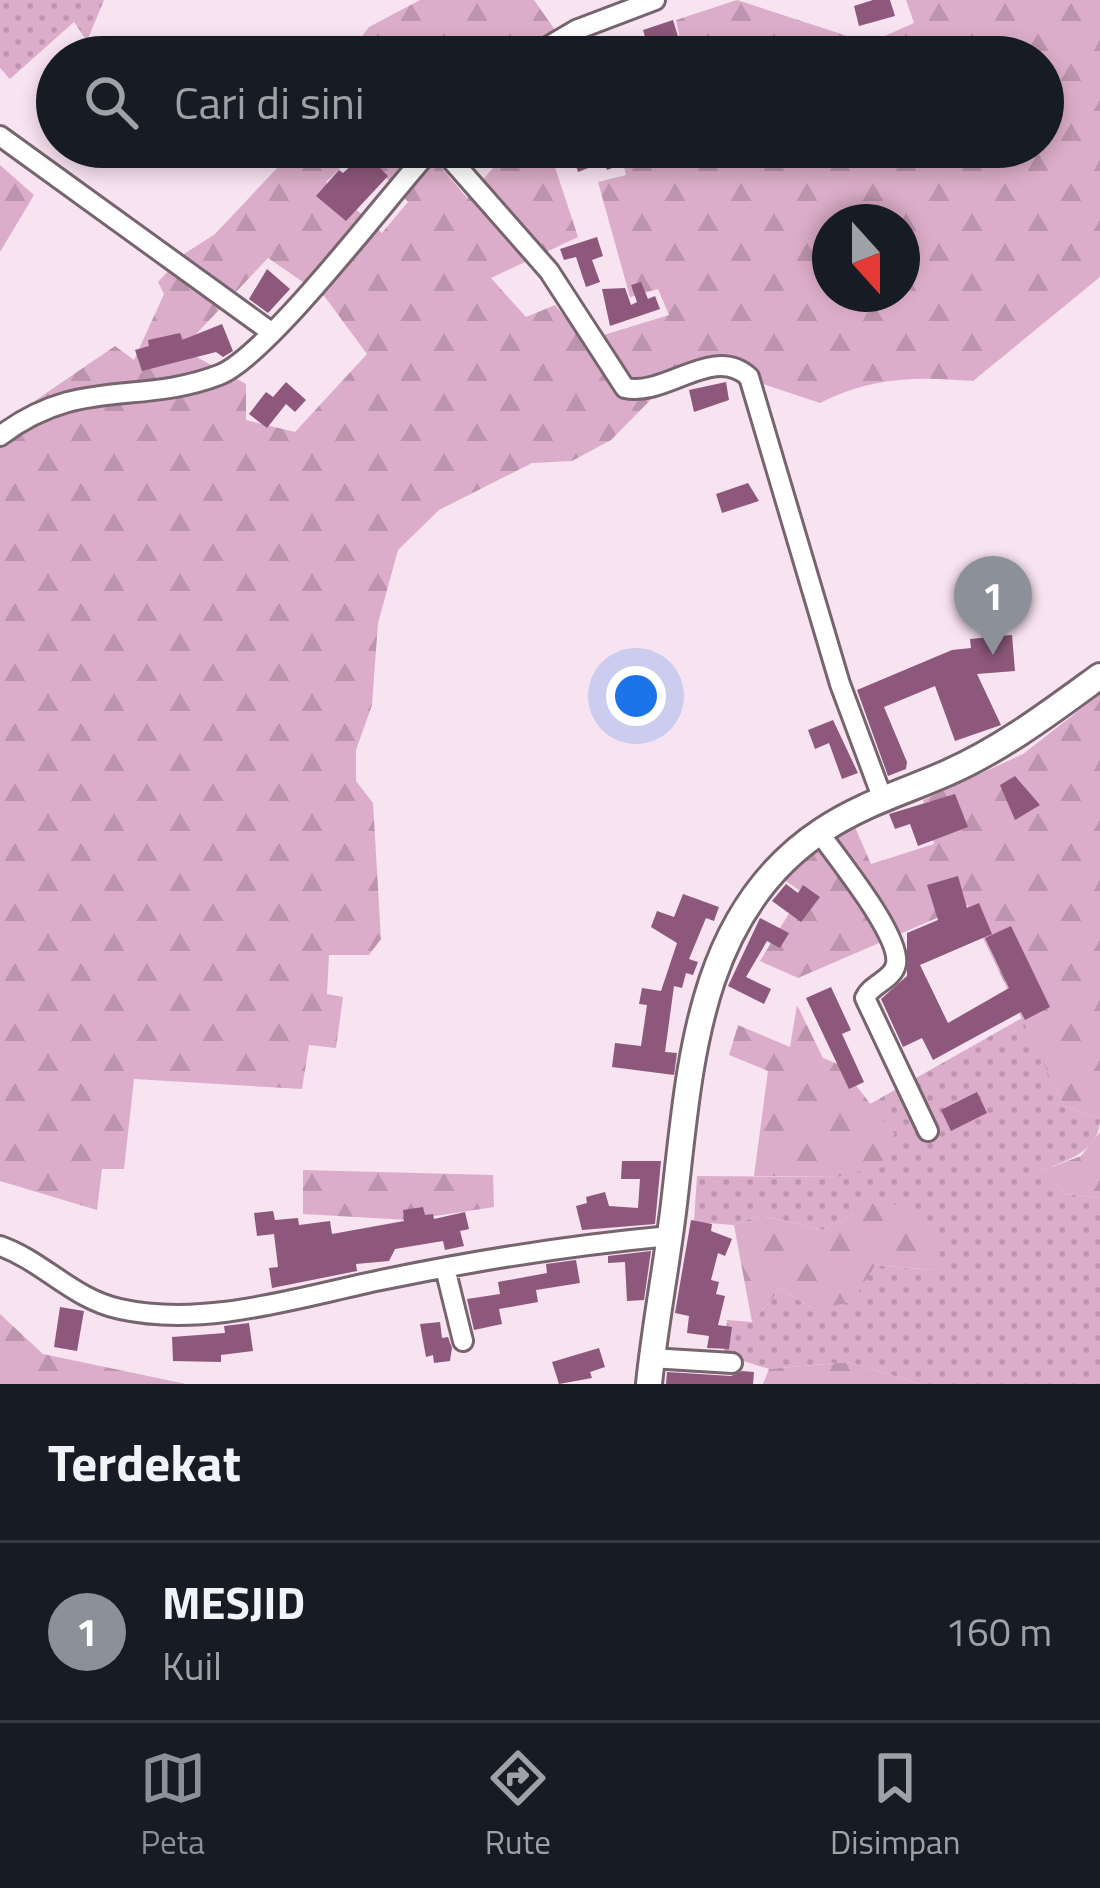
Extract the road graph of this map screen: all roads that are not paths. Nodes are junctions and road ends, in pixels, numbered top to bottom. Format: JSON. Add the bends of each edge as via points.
{"nodes":[{"id":1,"x":655,"y":0,"type":"edge"},
{"id":2,"x":566,"y":36,"type":"edge"},
{"id":3,"x":0,"y":136,"type":"edge"},
{"id":4,"x":36,"y":162,"type":"edge"},
{"id":5,"x":44,"y":168,"type":"edge"},
{"id":6,"x":417,"y":168,"type":"edge"},
{"id":7,"x":455,"y":168,"type":"edge"},
{"id":8,"x":271,"y":332,"type":"junction"},
{"id":9,"x":0,"y":436,"type":"edge"},
{"id":10,"x":1100,"y":676,"type":"edge"},
{"id":11,"x":882,"y":797,"type":"junction"},
{"id":12,"x":819,"y":832,"type":"junction"},
{"id":13,"x":928,"y":1131,"type":"dead end"},
{"id":14,"x":670,"y":1236,"type":"junction"},
{"id":15,"x":0,"y":1246,"type":"edge"},
{"id":16,"x":446,"y":1268,"type":"junction"},
{"id":17,"x":463,"y":1341,"type":"dead end"},
{"id":18,"x":732,"y":1364,"type":"dead end"},
{"id":19,"x":650,"y":1371,"type":"edge"}],
"edges":[{"from":1,"to":2,"type":"street"},
{"from":3,"to":4,"type":"street"},
{"from":5,"to":8,"type":"street"},
{"from":6,"to":8,"type":"street"},
{"from":7,"to":11,"type":"street","via":[[549,271],[626,388],[725,365],[749,377]]},
{"from":8,"to":9,"type":"street","via":[[217,376],[53,403]]},
{"from":10,"to":11,"type":"street","via":[[995,748]]},
{"from":11,"to":12,"type":"street"},
{"from":12,"to":13,"type":"street","via":[[894,955],[890,974],[865,998]]},
{"from":12,"to":14,"type":"street","via":[[752,898],[709,984]]},
{"from":14,"to":16,"type":"street"},
{"from":14,"to":19,"type":"street"},
{"from":15,"to":16,"type":"street","via":[[74,1292],[158,1313],[291,1300]]},
{"from":16,"to":17,"type":"street"},
{"from":18,"to":19,"type":"street"}]}
